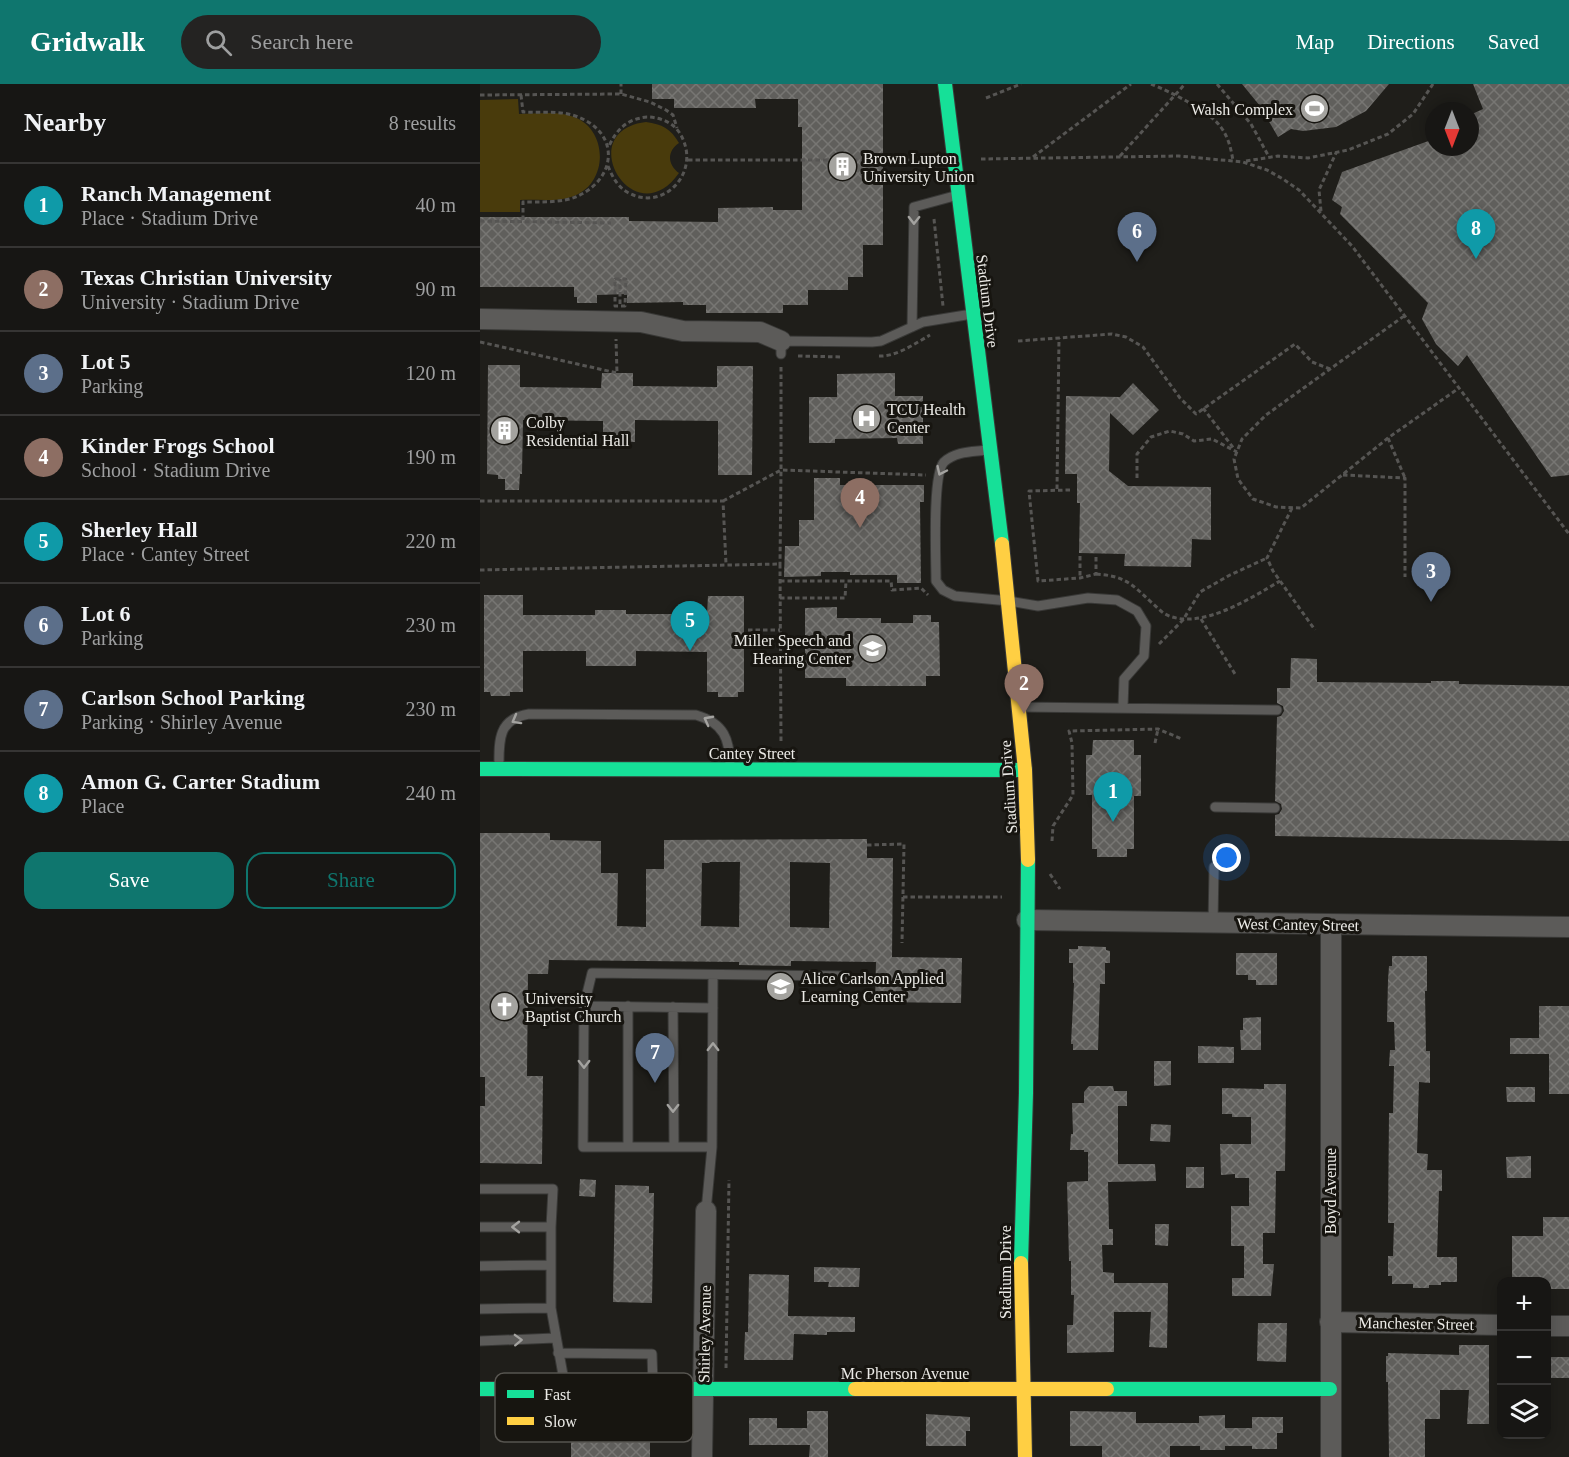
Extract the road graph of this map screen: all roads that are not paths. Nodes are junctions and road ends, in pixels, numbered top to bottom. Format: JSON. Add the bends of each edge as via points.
{"nodes":[{"id":1,"x":945,"y":84,"type":"edge"},
{"id":2,"x":958,"y":195,"type":"junction"},
{"id":3,"x":973,"y":314,"type":"junction"},
{"id":4,"x":480,"y":319,"type":"edge"},
{"id":5,"x":912,"y":327,"type":"junction"},
{"id":6,"x":781,"y":347,"type":"joint"},
{"id":7,"x":990,"y":449,"type":"junction"},
{"id":8,"x":1009,"y":601,"type":"junction"},
{"id":9,"x":1018,"y":707,"type":"junction"},
{"id":10,"x":1123,"y":707,"type":"junction"},
{"id":11,"x":1277,"y":710,"type":"dead end"},
{"id":12,"x":480,"y":769,"type":"edge"},
{"id":13,"x":499,"y":770,"type":"junction"},
{"id":14,"x":730,"y":770,"type":"junction"},
{"id":15,"x":1025,"y":770,"type":"junction"},
{"id":16,"x":1215,"y":807,"type":"dead end"},
{"id":17,"x":1275,"y":808,"type":"dead end"},
{"id":18,"x":1214,"y":867,"type":"dead end"},
{"id":19,"x":1027,"y":920,"type":"junction"},
{"id":20,"x":1213,"y":923,"type":"junction"},
{"id":21,"x":1330,"y":925,"type":"junction"},
{"id":22,"x":1569,"y":927,"type":"edge"},
{"id":23,"x":713,"y":975,"type":"junction"},
{"id":24,"x":847,"y":976,"type":"dead end"},
{"id":25,"x":584,"y":1006,"type":"junction"},
{"id":26,"x":628,"y":1006,"type":"junction"},
{"id":27,"x":673,"y":1007,"type":"junction"},
{"id":28,"x":714,"y":1008,"type":"junction"},
{"id":29,"x":628,"y":1147,"type":"junction"},
{"id":30,"x":674,"y":1147,"type":"junction"},
{"id":31,"x":712,"y":1147,"type":"junction"},
{"id":32,"x":480,"y":1189,"type":"edge"},
{"id":33,"x":706,"y":1211,"type":"joint"},
{"id":34,"x":480,"y":1227,"type":"edge"},
{"id":35,"x":551,"y":1227,"type":"junction"},
{"id":36,"x":551,"y":1265,"type":"junction"},
{"id":37,"x":480,"y":1266,"type":"edge"},
{"id":38,"x":551,"y":1308,"type":"junction"},
{"id":39,"x":480,"y":1309,"type":"edge"},
{"id":40,"x":1330,"y":1322,"type":"junction"},
{"id":41,"x":1497,"y":1325,"type":"edge"},
{"id":42,"x":1551,"y":1326,"type":"edge"},
{"id":43,"x":1569,"y":1326,"type":"edge"},
{"id":44,"x":555,"y":1338,"type":"junction"},
{"id":45,"x":480,"y":1341,"type":"edge"},
{"id":46,"x":558,"y":1353,"type":"junction"},
{"id":47,"x":562,"y":1373,"type":"edge"},
{"id":48,"x":653,"y":1373,"type":"edge"},
{"id":49,"x":480,"y":1389,"type":"edge"},
{"id":50,"x":495,"y":1389,"type":"edge"},
{"id":51,"x":693,"y":1389,"type":"edge"},
{"id":52,"x":703,"y":1389,"type":"junction"},
{"id":53,"x":1024,"y":1389,"type":"junction"},
{"id":54,"x":1330,"y":1389,"type":"junction"},
{"id":55,"x":702,"y":1457,"type":"edge"},
{"id":56,"x":1025,"y":1457,"type":"edge"},
{"id":57,"x":1331,"y":1457,"type":"edge"}],
"edges":[{"from":1,"to":2,"type":"street","name":"Stadium Drive"},
{"from":2,"to":3,"type":"street","name":"Stadium Drive"},
{"from":2,"to":5,"type":"lane","one_way":true,"via":[[914,207]]},
{"from":3,"to":5,"type":"lane","via":[[944,317]]},
{"from":3,"to":7,"type":"street","name":"Stadium Drive"},
{"from":4,"to":6,"type":"street","via":[[641,322],[683,331],[760,332]]},
{"from":5,"to":6,"type":"lane","via":[[881,341]]},
{"from":7,"to":8,"type":"street","name":"Stadium Drive"},
{"from":7,"to":8,"type":"lane","one_way":true,"via":[[956,454],[942,464],[936,480],[936,580],[943,590],[955,596]]},
{"from":8,"to":9,"type":"street","name":"Stadium Drive"},
{"from":8,"to":10,"type":"lane","via":[[1038,606],[1088,598],[1117,600],[1137,611],[1146,626],[1144,656],[1124,680]]},
{"from":9,"to":10,"type":"lane"},
{"from":9,"to":15,"type":"street","name":"Stadium Drive"},
{"from":10,"to":11,"type":"lane"},
{"from":12,"to":13,"type":"street","name":"Cantey Street"},
{"from":13,"to":14,"type":"street","name":"Cantey Street"},
{"from":14,"to":13,"type":"lane","one_way":true,"via":[[726,736],[708,718],[550,714],[520,716],[506,726],[500,743]]},
{"from":14,"to":15,"type":"street","name":"Cantey Street"},
{"from":15,"to":19,"type":"street","name":"Stadium Drive"},
{"from":16,"to":17,"type":"lane"},
{"from":18,"to":20,"type":"lane"},
{"from":19,"to":20,"type":"street","name":"West Cantey Street"},
{"from":19,"to":53,"type":"street","name":"Stadium Drive","via":[[1021,1244]]},
{"from":20,"to":21,"type":"street","name":"West Cantey Street"},
{"from":21,"to":22,"type":"street","name":"West Cantey Street"},
{"from":21,"to":40,"type":"street","name":"Boyd Avenue"},
{"from":23,"to":24,"type":"lane"},
{"from":23,"to":25,"type":"lane","via":[[592,973]]},
{"from":23,"to":28,"type":"lane"},
{"from":25,"to":26,"type":"lane"},
{"from":25,"to":29,"type":"lane","one_way":true,"via":[[583,1147]]},
{"from":26,"to":27,"type":"lane"},
{"from":26,"to":29,"type":"lane"},
{"from":27,"to":28,"type":"lane"},
{"from":27,"to":30,"type":"lane","one_way":true},
{"from":31,"to":28,"type":"lane","one_way":true},
{"from":29,"to":30,"type":"lane"},
{"from":30,"to":31,"type":"lane"},
{"from":31,"to":33,"type":"lane"},
{"from":32,"to":35,"type":"lane","via":[[553,1189]]},
{"from":33,"to":52,"type":"street","name":"Shirley Avenue"},
{"from":35,"to":34,"type":"lane","one_way":true},
{"from":35,"to":36,"type":"lane"},
{"from":36,"to":37,"type":"lane"},
{"from":36,"to":38,"type":"lane"},
{"from":38,"to":39,"type":"lane"},
{"from":38,"to":44,"type":"lane"},
{"from":40,"to":41,"type":"street","name":"Manchester Street"},
{"from":40,"to":54,"type":"street","name":"Boyd Avenue"},
{"from":42,"to":43,"type":"street"},
{"from":45,"to":44,"type":"lane","one_way":true},
{"from":44,"to":46,"type":"lane"},
{"from":46,"to":47,"type":"lane"},
{"from":46,"to":48,"type":"lane","via":[[652,1354]]},
{"from":49,"to":50,"type":"street","name":"Mc Pherson Avenue"},
{"from":51,"to":52,"type":"street","name":"Mc Pherson Avenue"},
{"from":52,"to":53,"type":"street","name":"Mc Pherson Avenue"},
{"from":52,"to":55,"type":"street","name":"Shirley Avenue"},
{"from":53,"to":54,"type":"street","name":"Mc Pherson Avenue"},
{"from":53,"to":56,"type":"street","name":"Stadium Drive"},
{"from":54,"to":57,"type":"street","name":"Boyd Avenue"}]}
